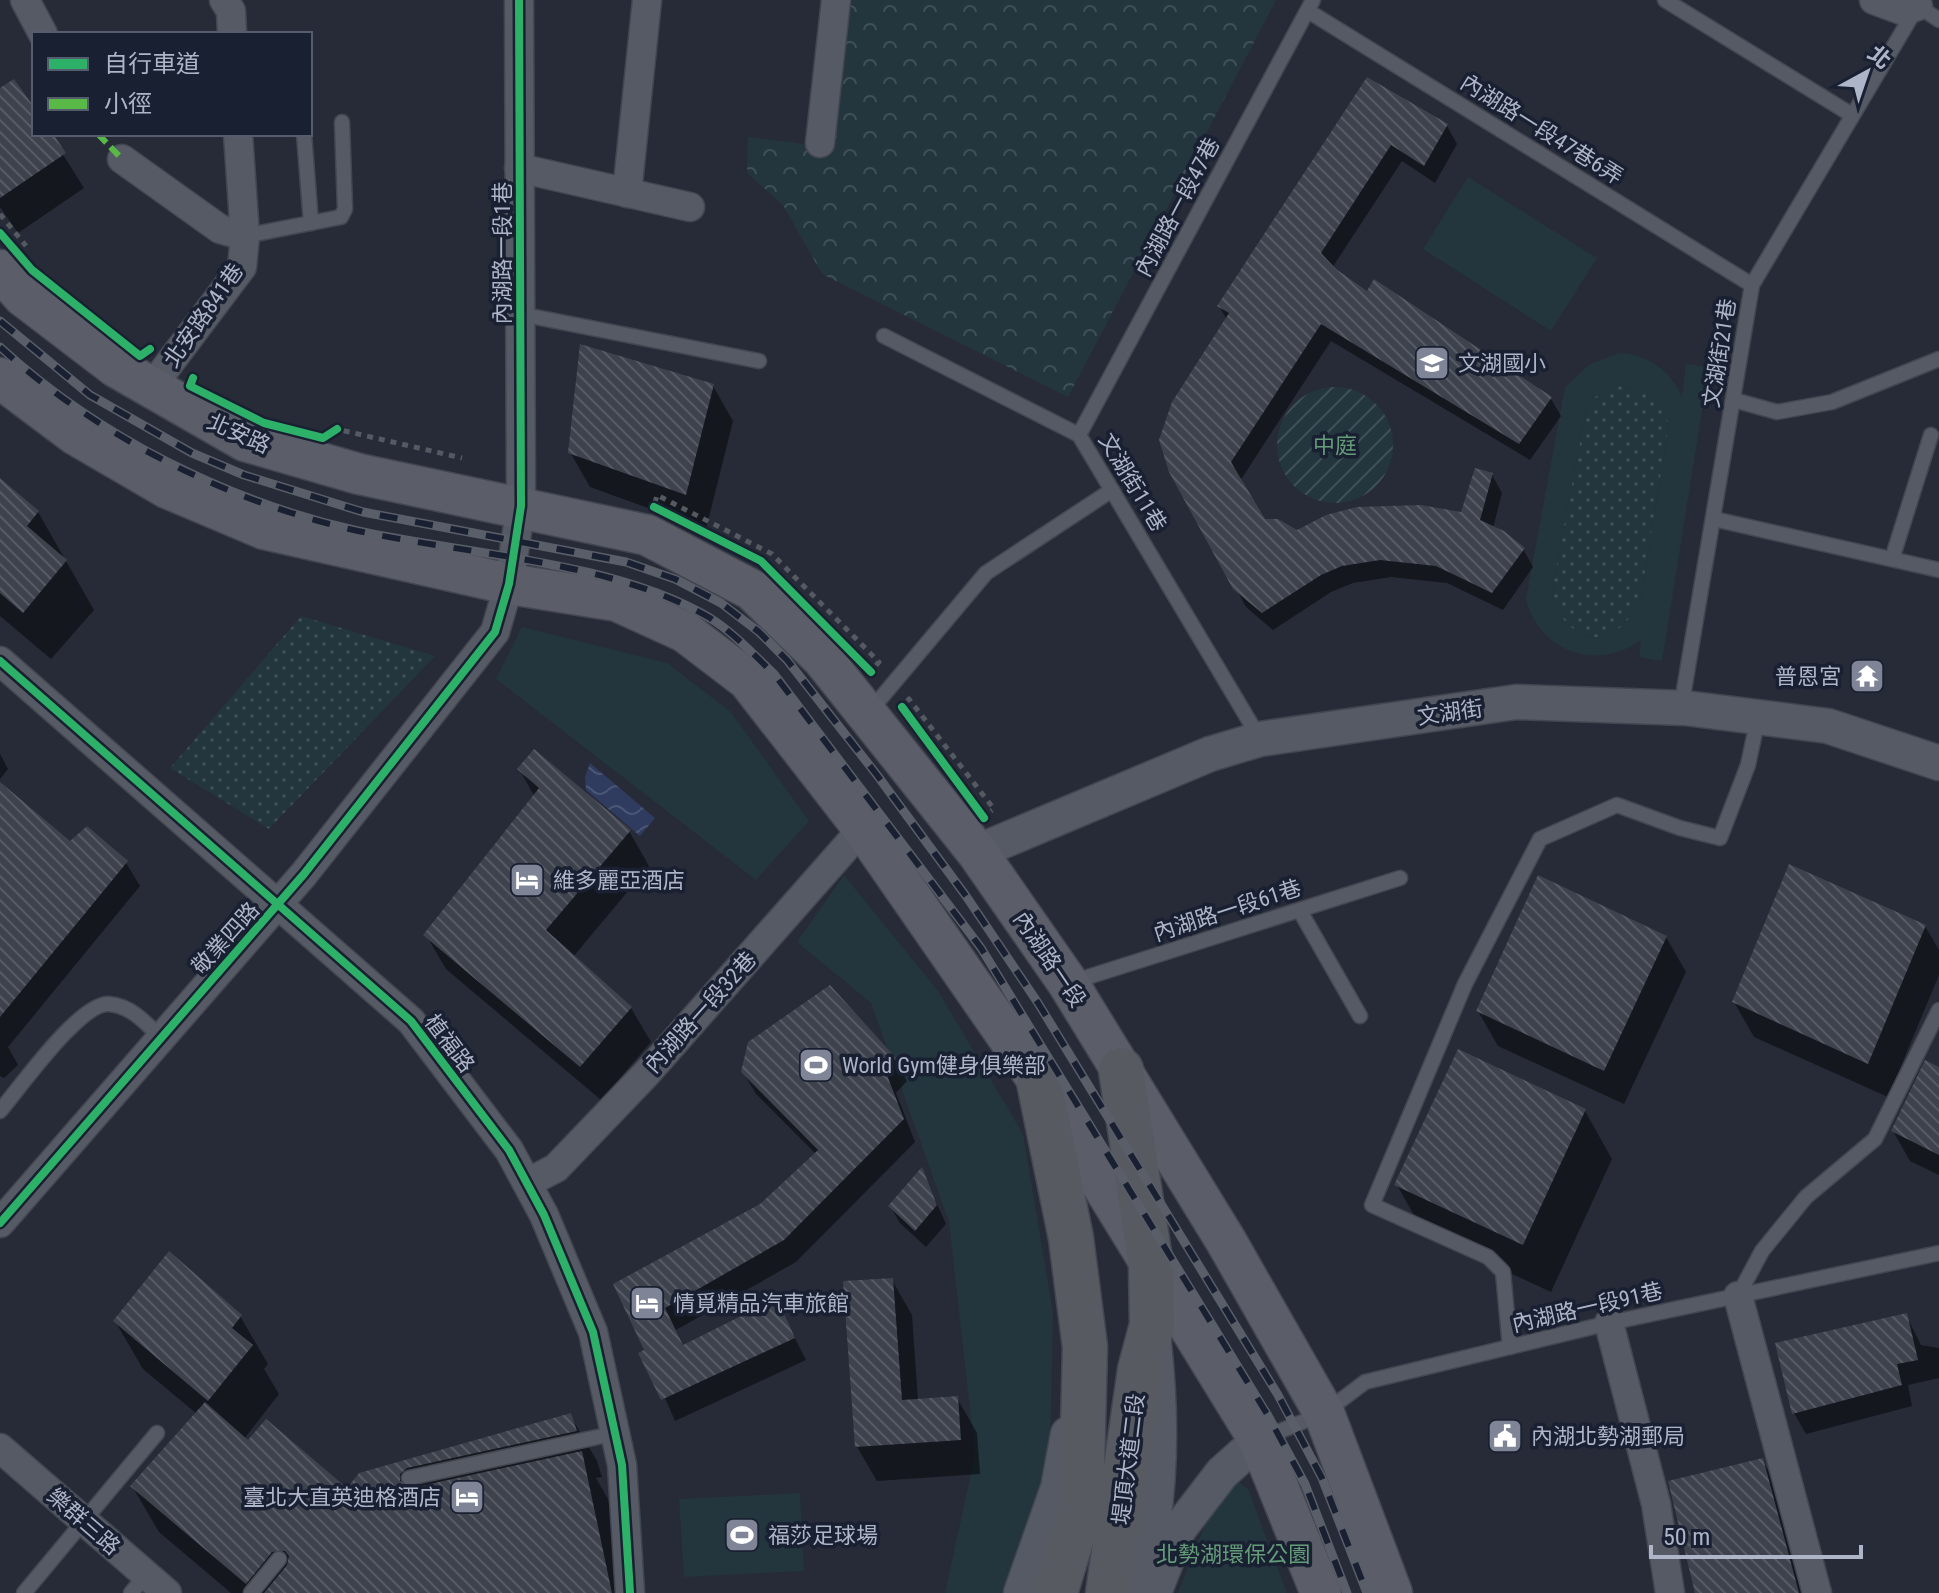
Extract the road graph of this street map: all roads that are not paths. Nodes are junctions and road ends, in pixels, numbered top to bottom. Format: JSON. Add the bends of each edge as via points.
{"nodes":[{"id":1,"x":25,"y":0,"type":"edge"},
{"id":2,"x":224,"y":0,"type":"edge"},
{"id":3,"x":519,"y":0,"type":"edge"},
{"id":4,"x":647,"y":0,"type":"edge"},
{"id":5,"x":836,"y":0,"type":"edge"},
{"id":6,"x":1665,"y":0,"type":"edge"},
{"id":7,"x":1874,"y":0,"type":"edge"},
{"id":8,"x":1310,"y":6,"type":"edge"},
{"id":9,"x":1926,"y":9,"type":"edge"},
{"id":10,"x":42,"y":32,"type":"edge"},
{"id":11,"x":232,"y":32,"type":"edge"},
{"id":12,"x":1852,"y":115,"type":"junction"},
{"id":13,"x":342,"y":122,"type":"dead end"},
{"id":14,"x":238,"y":136,"type":"edge"},
{"id":15,"x":304,"y":136,"type":"edge"},
{"id":16,"x":820,"y":143,"type":"dead end"},
{"id":17,"x":122,"y":159,"type":"dead end"},
{"id":18,"x":519,"y":168,"type":"junction"},
{"id":19,"x":627,"y":193,"type":"junction"},
{"id":20,"x":690,"y":207,"type":"dead end"},
{"id":21,"x":311,"y":223,"type":"junction"},
{"id":22,"x":245,"y":236,"type":"junction"},
{"id":23,"x":17,"y":263,"type":"edge"},
{"id":24,"x":1752,"y":285,"type":"junction"},
{"id":25,"x":520,"y":314,"type":"junction"},
{"id":26,"x":884,"y":336,"type":"dead end"},
{"id":27,"x":1939,"y":359,"type":"edge"},
{"id":28,"x":759,"y":361,"type":"dead end"},
{"id":29,"x":0,"y":378,"type":"edge"},
{"id":30,"x":150,"y":389,"type":"junction"},
{"id":31,"x":1734,"y":400,"type":"junction"},
{"id":32,"x":1079,"y":435,"type":"junction"},
{"id":33,"x":1931,"y":435,"type":"dead end"},
{"id":34,"x":1112,"y":490,"type":"junction"},
{"id":35,"x":521,"y":506,"type":"junction"},
{"id":36,"x":1714,"y":519,"type":"junction"},
{"id":37,"x":1892,"y":559,"type":"junction"},
{"id":38,"x":1939,"y":570,"type":"edge"},
{"id":39,"x":509,"y":584,"type":"junction"},
{"id":40,"x":0,"y":661,"type":"edge"},
{"id":41,"x":1681,"y":708,"type":"junction"},
{"id":42,"x":885,"y":710,"type":"junction"},
{"id":43,"x":1758,"y":718,"type":"junction"},
{"id":44,"x":1260,"y":739,"type":"junction"},
{"id":45,"x":1939,"y":763,"type":"edge"},
{"id":46,"x":863,"y":828,"type":"junction"},
{"id":47,"x":981,"y":835,"type":"junction"},
{"id":48,"x":1400,"y":878,"type":"dead end"},
{"id":49,"x":280,"y":903,"type":"junction"},
{"id":50,"x":1300,"y":911,"type":"junction"},
{"id":51,"x":1068,"y":983,"type":"junction"},
{"id":52,"x":1939,"y":1010,"type":"edge"},
{"id":53,"x":1360,"y":1016,"type":"dead end"},
{"id":54,"x":160,"y":1037,"type":"junction"},
{"id":55,"x":1121,"y":1070,"type":"junction"},
{"id":56,"x":1039,"y":1082,"type":"junction"},
{"id":57,"x":0,"y":1111,"type":"edge"},
{"id":58,"x":527,"y":1183,"type":"junction"},
{"id":59,"x":0,"y":1223,"type":"edge"},
{"id":60,"x":1939,"y":1253,"type":"edge"},
{"id":61,"x":1151,"y":1266,"type":"junction"},
{"id":62,"x":1738,"y":1296,"type":"junction"},
{"id":63,"x":1609,"y":1323,"type":"junction"},
{"id":64,"x":1152,"y":1325,"type":"junction"},
{"id":65,"x":1085,"y":1347,"type":"junction"},
{"id":66,"x":1510,"y":1347,"type":"junction"},
{"id":67,"x":1324,"y":1413,"type":"junction"},
{"id":68,"x":157,"y":1433,"type":"dead end"},
{"id":69,"x":616,"y":1433,"type":"junction"},
{"id":70,"x":1259,"y":1440,"type":"junction"},
{"id":71,"x":0,"y":1448,"type":"edge"},
{"id":72,"x":409,"y":1478,"type":"dead end"},
{"id":73,"x":83,"y":1520,"type":"junction"},
{"id":74,"x":279,"y":1559,"type":"dead end"},
{"id":75,"x":138,"y":1584,"type":"edge"},
{"id":76,"x":24,"y":1593,"type":"edge"},
{"id":77,"x":167,"y":1593,"type":"edge"},
{"id":78,"x":251,"y":1593,"type":"edge"},
{"id":79,"x":630,"y":1593,"type":"edge"},
{"id":80,"x":1021,"y":1593,"type":"edge"},
{"id":81,"x":1055,"y":1593,"type":"edge"},
{"id":82,"x":1108,"y":1593,"type":"edge"},
{"id":83,"x":1138,"y":1593,"type":"edge"},
{"id":84,"x":1154,"y":1593,"type":"edge"},
{"id":85,"x":1321,"y":1593,"type":"edge"},
{"id":86,"x":1392,"y":1593,"type":"edge"},
{"id":87,"x":1670,"y":1593,"type":"edge"},
{"id":88,"x":1817,"y":1593,"type":"edge"}],
"edges":[{"from":1,"to":10,"type":"street"},
{"from":2,"to":11,"type":"street","via":[[231,11]]},
{"from":3,"to":18,"type":"street","name":"內湖路一段1巷"},
{"from":4,"to":19,"type":"street"},
{"from":5,"to":16,"type":"street"},
{"from":6,"to":12,"type":"lane"},
{"from":7,"to":9,"type":"street","via":[[1904,11]]},
{"from":8,"to":24,"type":"lane","name":"內湖路一段47巷6弄"},
{"from":8,"to":32,"type":"lane","name":"內湖路一段47巷"},
{"from":9,"to":12,"type":"lane","name":"文湖街21巷"},
{"from":12,"to":24,"type":"lane","name":"文湖街21巷"},
{"from":13,"to":21,"type":"lane","via":[[345,209],[341,217]]},
{"from":14,"to":22,"type":"street","name":"北安路841巷"},
{"from":15,"to":21,"type":"lane"},
{"from":17,"to":22,"type":"street","name":"北安路841巷","via":[[220,229]]},
{"from":18,"to":19,"type":"street"},
{"from":18,"to":25,"type":"street","name":"內湖路一段1巷"},
{"from":19,"to":20,"type":"street"},
{"from":21,"to":22,"type":"lane"},
{"from":22,"to":30,"type":"street","name":"北安路841巷","via":[[242,267]]},
{"from":23,"to":30,"type":"main road","name":"北安路","via":[[23,296]]},
{"from":24,"to":31,"type":"lane","name":"文湖街21巷"},
{"from":25,"to":28,"type":"lane"},
{"from":25,"to":35,"type":"street","name":"內湖路一段1巷"},
{"from":26,"to":32,"type":"lane","name":"文湖街11巷"},
{"from":27,"to":31,"type":"lane","via":[[1832,402],[1777,412]]},
{"from":29,"to":39,"type":"main road","via":[[76,435],[167,488],[264,529]]},
{"from":30,"to":35,"type":"main road","name":"北安路","via":[[245,441],[359,474]]},
{"from":31,"to":36,"type":"lane","name":"文湖街21巷"},
{"from":32,"to":34,"type":"lane","name":"文湖街11巷"},
{"from":33,"to":37,"type":"lane"},
{"from":34,"to":42,"type":"lane","via":[[986,573]]},
{"from":34,"to":44,"type":"lane","name":"文湖街11巷"},
{"from":35,"to":39,"type":"street","name":"內湖路一段1巷"},
{"from":35,"to":42,"type":"main road","name":"內湖路一段","via":[[647,535],[752,590]]},
{"from":36,"to":37,"type":"lane"},
{"from":36,"to":41,"type":"lane","name":"文湖街21巷"},
{"from":37,"to":38,"type":"lane"},
{"from":39,"to":46,"type":"main road","via":[[617,601],[685,632],[748,680]]},
{"from":39,"to":49,"type":"street","name":"敬業四路","via":[[495,632]]},
{"from":40,"to":49,"type":"street","name":"植福路"},
{"from":41,"to":43,"type":"street","name":"文湖街"},
{"from":41,"to":44,"type":"street","name":"文湖街","via":[[1516,702]]},
{"from":42,"to":47,"type":"main road","name":"內湖路一段"},
{"from":43,"to":45,"type":"street","name":"文湖街","via":[[1828,726]]},
{"from":43,"to":66,"type":"lane","via":[[1748,765],[1720,838],[1617,805],[1540,839],[1465,984],[1372,1205],[1488,1257],[1503,1272]]},
{"from":44,"to":47,"type":"street","name":"文湖街"},
{"from":46,"to":56,"type":"main road"},
{"from":46,"to":58,"type":"street","name":"內湖路一段32巷","via":[[647,1073],[556,1168]]},
{"from":47,"to":51,"type":"main road","name":"內湖路一段"},
{"from":48,"to":50,"type":"lane","name":"內湖路一段61巷"},
{"from":49,"to":54,"type":"street","name":"敬業四路"},
{"from":49,"to":58,"type":"street","name":"植福路","via":[[411,1021],[509,1150]]},
{"from":50,"to":51,"type":"lane","name":"內湖路一段61巷"},
{"from":50,"to":53,"type":"lane"},
{"from":51,"to":55,"type":"main road","name":"內湖路一段"},
{"from":52,"to":62,"type":"lane","via":[[1875,1139],[1806,1197],[1762,1251]]},
{"from":54,"to":57,"type":"lane","via":[[133,1011],[106,1004],[83,1014]]},
{"from":54,"to":59,"type":"street","name":"敬業四路"},
{"from":55,"to":61,"type":"highway","name":"堤頂大道二段"},
{"from":55,"to":67,"type":"main road","name":"內湖路一段"},
{"from":56,"to":61,"type":"main road"},
{"from":56,"to":65,"type":"highway","name":"堤頂大道二段","via":[[1071,1238]]},
{"from":58,"to":69,"type":"street","name":"植福路","via":[[593,1332]]},
{"from":60,"to":62,"type":"lane","name":"內湖路一段91巷"},
{"from":61,"to":64,"type":"highway","name":"堤頂大道二段"},
{"from":61,"to":70,"type":"main road"},
{"from":62,"to":63,"type":"lane","name":"內湖路一段91巷"},
{"from":62,"to":88,"type":"street"},
{"from":63,"to":66,"type":"lane","name":"內湖路一段91巷"},
{"from":63,"to":87,"type":"street","via":[[1656,1504]]},
{"from":64,"to":82,"type":"highway","name":"堤頂大道二段","via":[[1140,1370]]},
{"from":64,"to":83,"type":"street","name":"堤頂大道二段","via":[[1161,1408],[1149,1554]]},
{"from":65,"to":80,"type":"street","name":"堤頂大道二段","via":[[1058,1488]]},
{"from":65,"to":81,"type":"highway","name":"堤頂大道二段","via":[[1081,1508]]},
{"from":66,"to":67,"type":"lane","name":"內湖路一段91巷","via":[[1365,1382]]},
{"from":67,"to":70,"type":"lane","name":"內湖路一段91巷"},
{"from":67,"to":86,"type":"main road","name":"內湖路一段"},
{"from":68,"to":73,"type":"lane"},
{"from":69,"to":72,"type":"lane"},
{"from":69,"to":79,"type":"street","name":"植福路"},
{"from":70,"to":84,"type":"street","via":[[1222,1473],[1179,1529]]},
{"from":70,"to":85,"type":"main road"},
{"from":71,"to":73,"type":"street","name":"樂群三路"},
{"from":73,"to":75,"type":"street","name":"樂群三路"},
{"from":73,"to":76,"type":"lane"},
{"from":74,"to":78,"type":"lane"},
{"from":75,"to":77,"type":"street","name":"樂群三路"}]}
